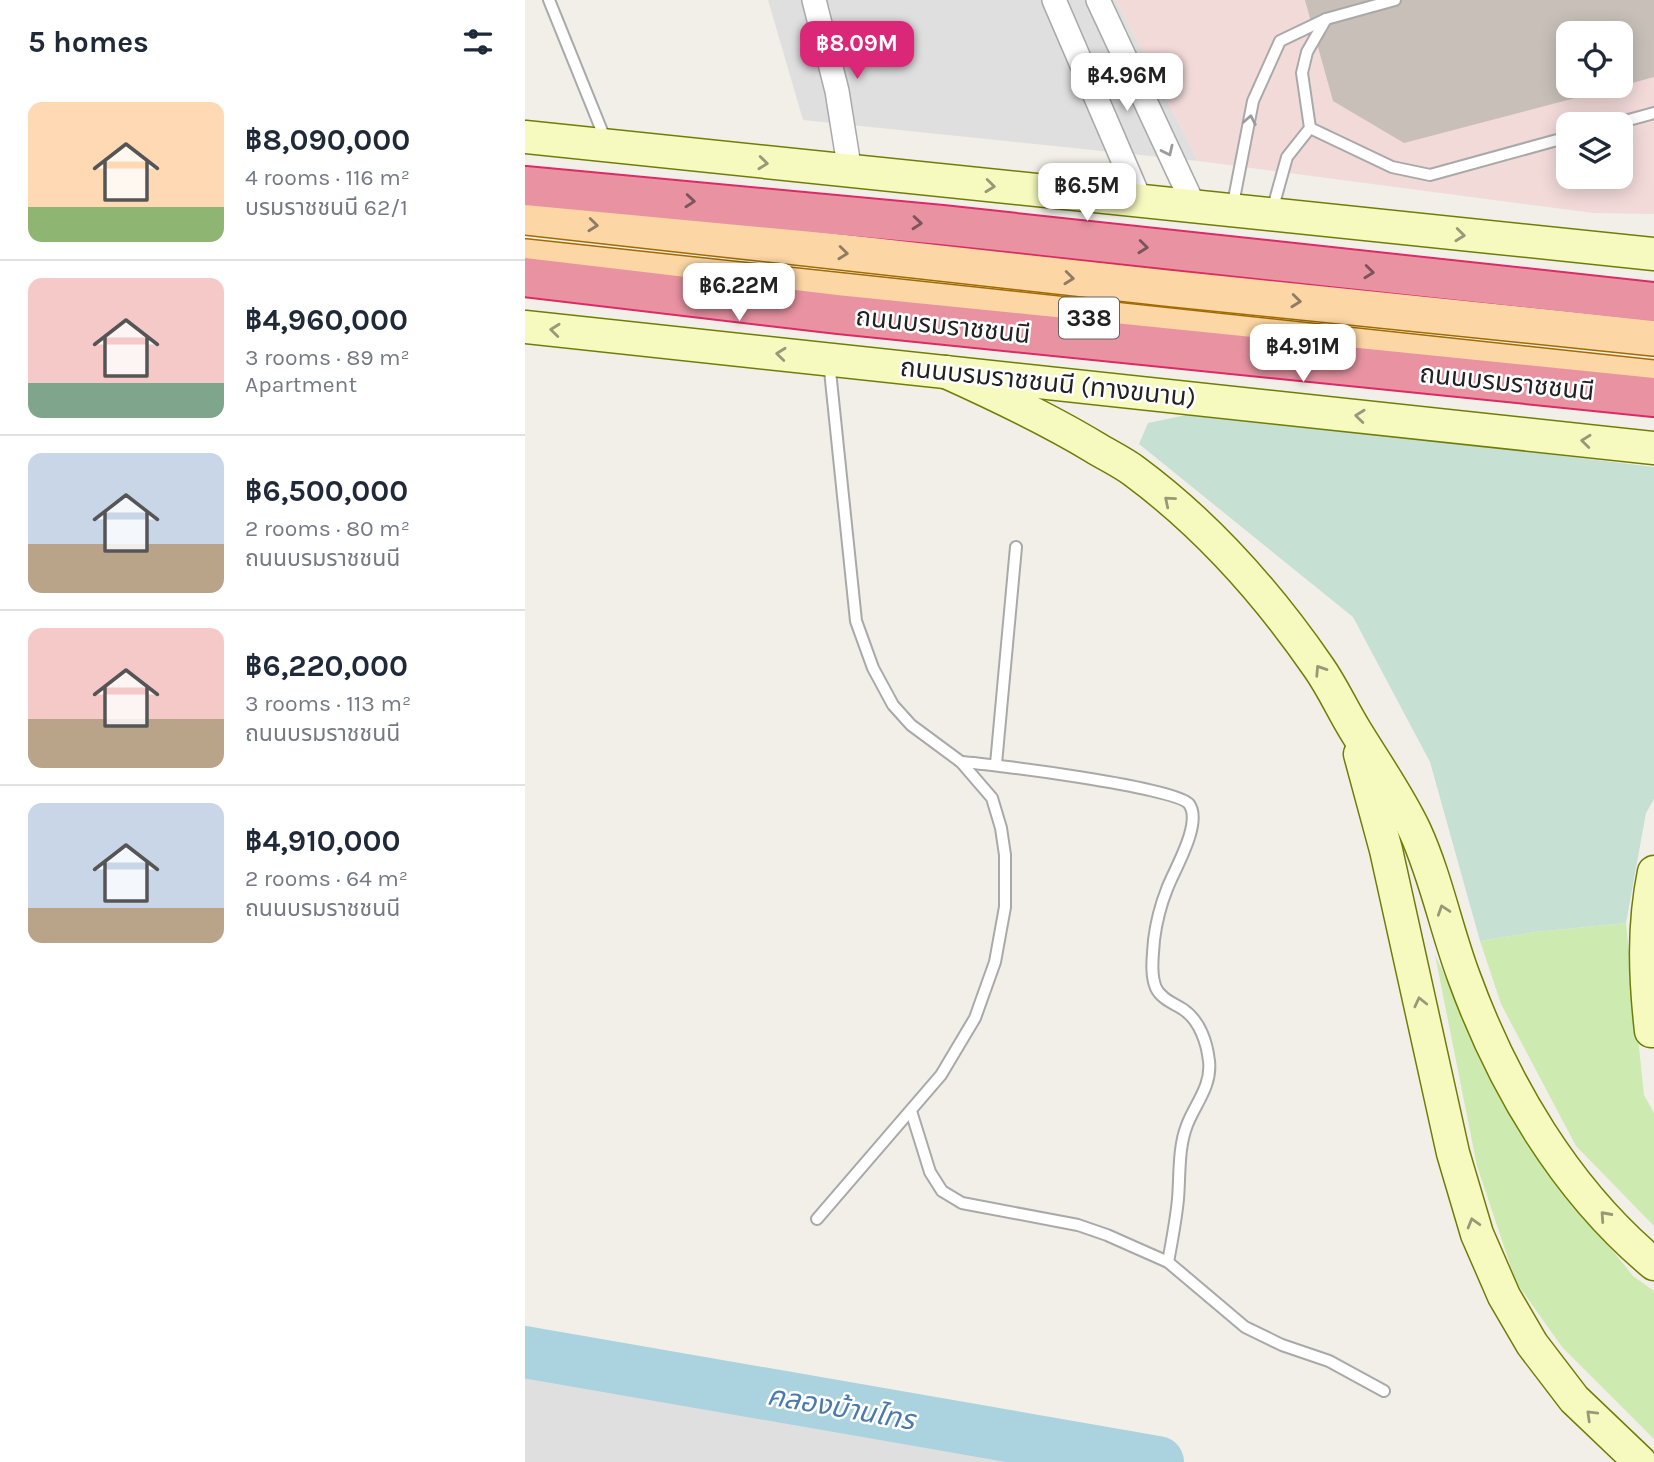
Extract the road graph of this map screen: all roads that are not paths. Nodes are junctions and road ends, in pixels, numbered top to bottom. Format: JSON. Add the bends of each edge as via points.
{"nodes":[{"id":1,"x":549,"y":0,"type":"edge"},
{"id":2,"x":814,"y":0,"type":"edge"},
{"id":3,"x":1054,"y":0,"type":"edge"},
{"id":4,"x":1098,"y":0,"type":"edge"},
{"id":5,"x":1395,"y":0,"type":"edge"},
{"id":6,"x":1326,"y":19,"type":"junction"},
{"id":7,"x":1654,"y":113,"type":"edge"},
{"id":8,"x":1633,"y":119,"type":"edge"},
{"id":9,"x":1310,"y":128,"type":"junction"},
{"id":10,"x":525,"y":137,"type":"edge"},
{"id":11,"x":1556,"y":140,"type":"edge"},
{"id":12,"x":608,"y":146,"type":"junction"},
{"id":13,"x":851,"y":172,"type":"junction"},
{"id":14,"x":525,"y":186,"type":"edge"},
{"id":15,"x":1141,"y":202,"type":"junction"},
{"id":16,"x":1195,"y":208,"type":"junction"},
{"id":17,"x":1231,"y":211,"type":"junction"},
{"id":18,"x":1270,"y":216,"type":"junction"},
{"id":19,"x":525,"y":217,"type":"edge"},
{"id":20,"x":1654,"y":254,"type":"edge"},
{"id":21,"x":525,"y":257,"type":"edge"},
{"id":22,"x":525,"y":277,"type":"edge"},
{"id":23,"x":1654,"y":302,"type":"edge"},
{"id":24,"x":525,"y":327,"type":"edge"},
{"id":25,"x":1654,"y":338,"type":"edge"},
{"id":26,"x":829,"y":358,"type":"junction"},
{"id":27,"x":946,"y":372,"type":"junction"},
{"id":28,"x":1654,"y":378,"type":"edge"},
{"id":29,"x":1654,"y":397,"type":"edge"},
{"id":30,"x":1654,"y":448,"type":"edge"},
{"id":31,"x":1016,"y":547,"type":"dead end"},
{"id":32,"x":1354,"y":729,"type":"junction"},
{"id":33,"x":961,"y":762,"type":"junction"},
{"id":34,"x":996,"y":764,"type":"junction"},
{"id":35,"x":1654,"y":872,"type":"edge"},
{"id":36,"x":1654,"y":973,"type":"edge"},
{"id":37,"x":1652,"y":1041,"type":"edge"},
{"id":38,"x":911,"y":1111,"type":"junction"},
{"id":39,"x":817,"y":1219,"type":"dead end"},
{"id":40,"x":1168,"y":1262,"type":"junction"},
{"id":41,"x":1654,"y":1264,"type":"edge"},
{"id":42,"x":1384,"y":1391,"type":"dead end"},
{"id":43,"x":1640,"y":1462,"type":"edge"}],
"edges":[{"from":1,"to":12,"type":"lane"},
{"from":2,"to":13,"type":"street"},
{"from":3,"to":15,"type":"street"},
{"from":4,"to":16,"type":"street","one_way":true},
{"from":5,"to":6,"type":"lane"},
{"from":6,"to":9,"type":"lane","via":[[1307,52],[1302,73]]},
{"from":17,"to":6,"type":"lane","one_way":true,"via":[[1254,102],[1280,41]]},
{"from":7,"to":8,"type":"lane"},
{"from":9,"to":11,"type":"lane","via":[[1392,167],[1430,175]]},
{"from":9,"to":18,"type":"lane","via":[[1287,157]]},
{"from":10,"to":12,"type":"main road"},
{"from":12,"to":13,"type":"main road","one_way":true},
{"from":13,"to":15,"type":"main road","one_way":true},
{"from":14,"to":23,"type":"highway","one_way":true},
{"from":15,"to":16,"type":"main road"},
{"from":16,"to":17,"type":"main road"},
{"from":17,"to":18,"type":"main road"},
{"from":18,"to":20,"type":"main road","one_way":true},
{"from":19,"to":25,"type":"main road","number":"338","one_way":true},
{"from":21,"to":28,"type":"main road","number":"338"},
{"from":22,"to":29,"type":"highway","name":"ถนนบรมราชชนนี","number":"338","via":[[837,314]]},
{"from":26,"to":24,"type":"main road","name":"ถนนบรมราชชนนี (ทางขนาน)","one_way":true},
{"from":26,"to":27,"type":"main road","name":"ถนนบรมราชชนนี (ทางขนาน)"},
{"from":26,"to":33,"type":"lane","via":[[856,621],[893,705],[911,725]]},
{"from":30,"to":27,"type":"main road","name":"ถนนบรมราชชนนี (ทางขนาน)","one_way":true},
{"from":32,"to":27,"type":"main road","one_way":true,"via":[[1321,671],[1269,599],[1204,531],[1133,470],[1044,418]]},
{"from":31,"to":34,"type":"lane"},
{"from":41,"to":32,"type":"main road","one_way":true,"via":[[1583,1191],[1539,1132],[1513,1087],[1467,986],[1416,833]]},
{"from":43,"to":32,"type":"main road","one_way":true,"via":[[1574,1399],[1532,1344],[1504,1296],[1477,1234],[1453,1153],[1389,863]]},
{"from":33,"to":34,"type":"lane"},
{"from":33,"to":38,"type":"lane","via":[[992,798],[1005,855],[1005,907],[995,962],[975,1017],[941,1075]]},
{"from":34,"to":40,"type":"lane","via":[[1146,789],[1176,796],[1191,809],[1192,827],[1166,890],[1155,937],[1153,974],[1156,989],[1196,1022],[1209,1063],[1208,1082],[1182,1144]]},
{"from":35,"to":37,"type":"main road","via":[[1645,937]]},
{"from":36,"to":37,"type":"main road"},
{"from":38,"to":39,"type":"lane"},
{"from":38,"to":40,"type":"lane","via":[[930,1172],[942,1191],[962,1203],[1077,1225]]},
{"from":40,"to":42,"type":"lane","via":[[1245,1327],[1329,1361]]}]}
